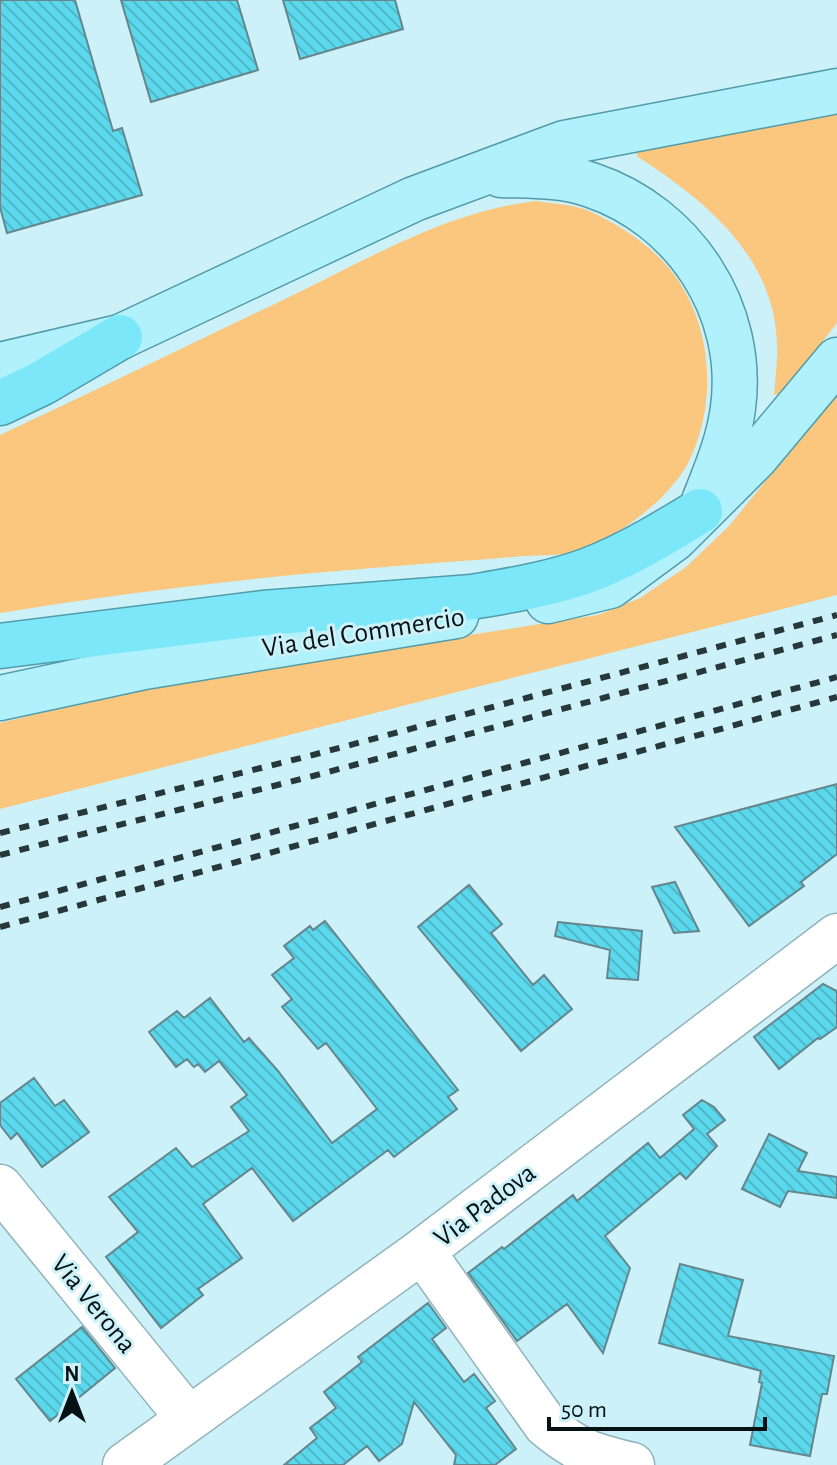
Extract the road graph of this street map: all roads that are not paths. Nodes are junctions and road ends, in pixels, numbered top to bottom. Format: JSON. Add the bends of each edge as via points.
{"nodes":[{"id":1,"x":826,"y":91,"type":"edge"},
{"id":2,"x":478,"y":175,"type":"junction"},
{"id":3,"x":120,"y":337,"type":"junction"},
{"id":4,"x":837,"y":360,"type":"edge"},
{"id":5,"x":0,"y":365,"type":"edge"},
{"id":6,"x":0,"y":403,"type":"edge"},
{"id":7,"x":700,"y":511,"type":"junction"},
{"id":8,"x":0,"y":646,"type":"edge"},
{"id":9,"x":0,"y":698,"type":"edge"},
{"id":10,"x":837,"y":936,"type":"edge"},
{"id":11,"x":0,"y":1187,"type":"edge"},
{"id":12,"x":422,"y":1251,"type":"junction"},
{"id":13,"x":189,"y":1419,"type":"junction"},
{"id":14,"x":125,"y":1465,"type":"edge"},
{"id":15,"x":632,"y":1465,"type":"edge"}],
"edges":[{"from":1,"to":2,"type":"main road","name":"Via del Commercio","via":[[564,143]]},
{"from":2,"to":3,"type":"main road","name":"Via del Commercio","via":[[414,199]]},
{"from":2,"to":7,"type":"main road","name":"Via del Commercio","via":[[568,179],[612,193],[660,223],[704,272],[728,326],[734,379],[726,437]]},
{"from":3,"to":5,"type":"main road","name":"Via del Commercio"},
{"from":3,"to":6,"type":"highway","name":"Via del Commercio"},
{"from":4,"to":7,"type":"main road","name":"Via del Commercio","via":[[756,457]]},
{"from":7,"to":8,"type":"highway","name":"Via del Commercio","via":[[646,545],[590,570],[506,591],[263,613]]},
{"from":7,"to":9,"type":"main road","name":"Via del Commercio","via":[[675,538],[610,586],[517,608],[229,652]]},
{"from":10,"to":12,"type":"street","name":"Via Padova"},
{"from":11,"to":13,"type":"street","name":"Via Verona"},
{"from":12,"to":13,"type":"street","name":"Via Padova"},
{"from":12,"to":15,"type":"street","via":[[546,1425],[569,1445]]},
{"from":13,"to":14,"type":"street","name":"Via Padova"}]}
